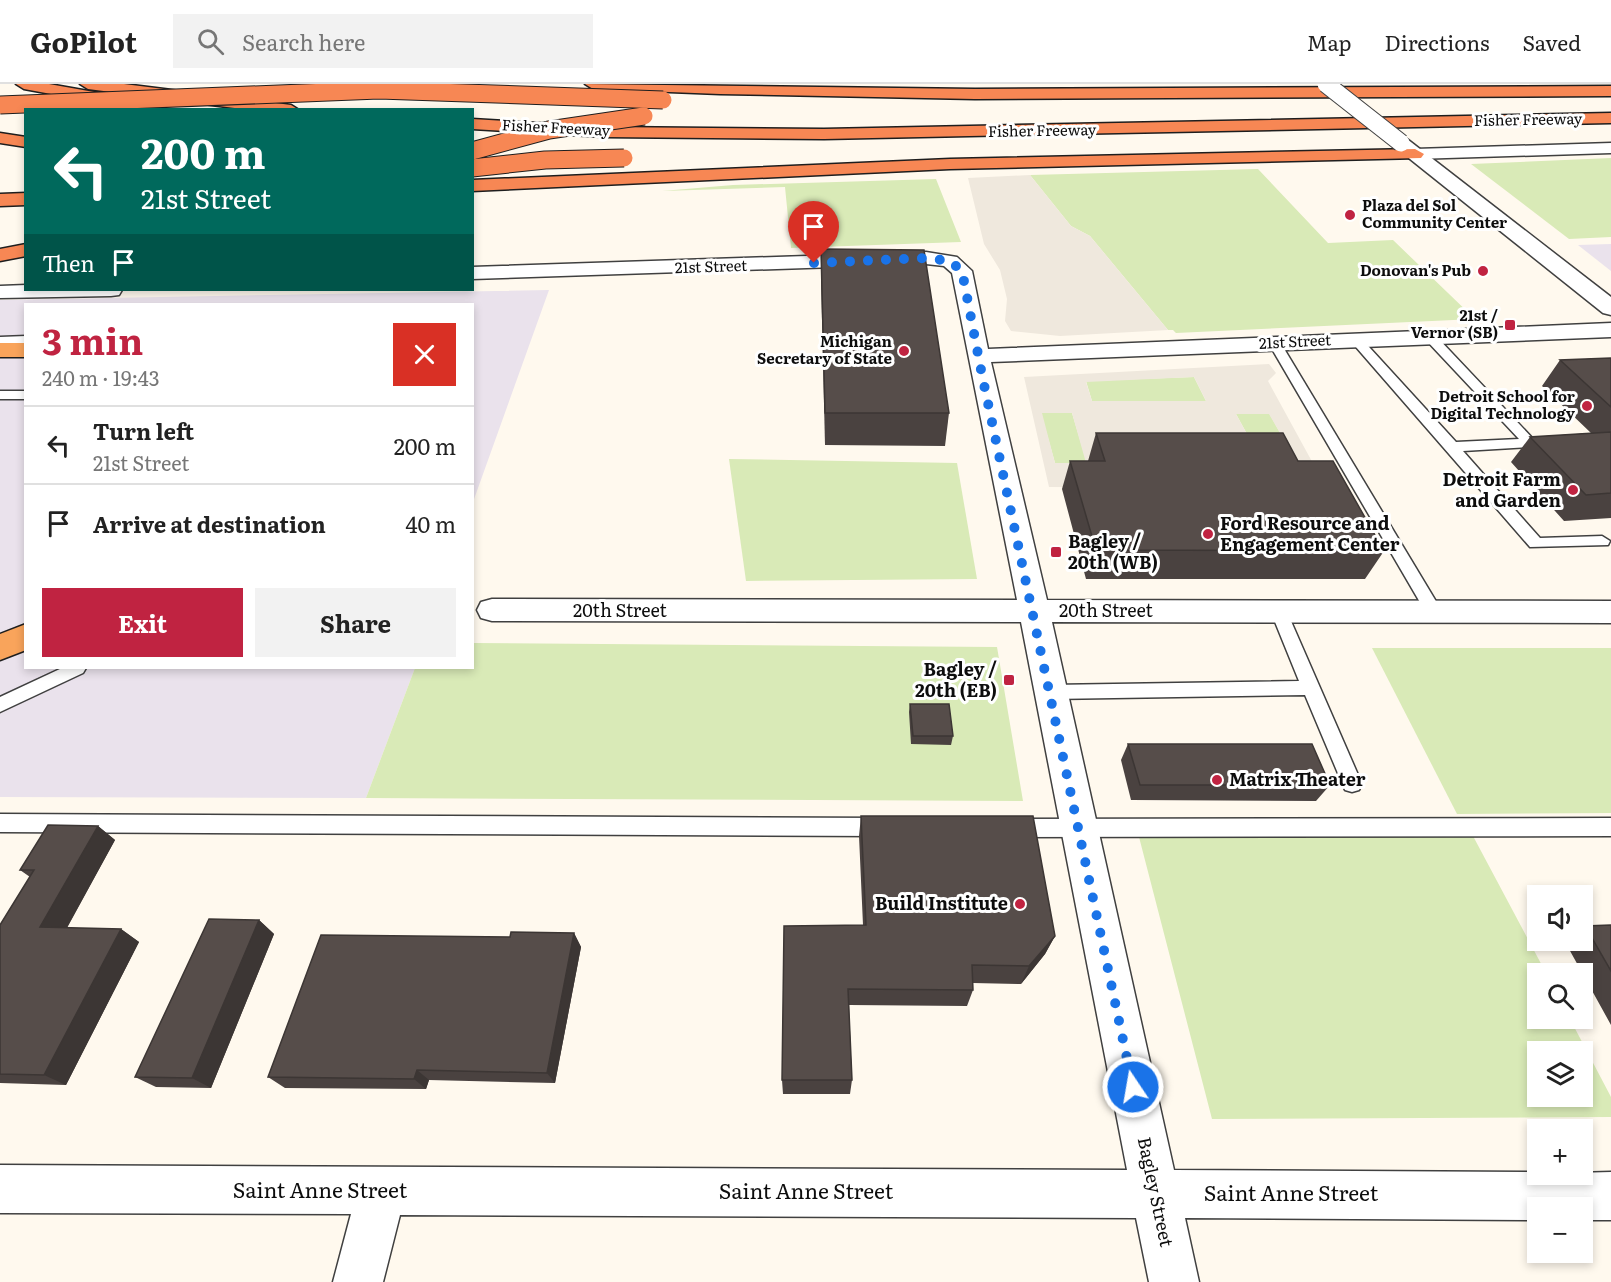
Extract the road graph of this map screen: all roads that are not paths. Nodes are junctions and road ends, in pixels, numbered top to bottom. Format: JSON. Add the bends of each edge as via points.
{"nodes":[{"id":1,"x":24,"y":84,"type":"edge"},
{"id":2,"x":88,"y":84,"type":"edge"},
{"id":3,"x":579,"y":84,"type":"edge"},
{"id":4,"x":593,"y":84,"type":"edge"},
{"id":5,"x":1326,"y":84,"type":"edge"},
{"id":6,"x":1611,"y":91,"type":"edge"},
{"id":7,"x":0,"y":105,"type":"edge"},
{"id":8,"x":1220,"y":105,"type":"junction"},
{"id":9,"x":150,"y":108,"type":"edge"},
{"id":10,"x":275,"y":108,"type":"edge"},
{"id":11,"x":667,"y":110,"type":"junction"},
{"id":12,"x":1121,"y":110,"type":"dead end"},
{"id":13,"x":532,"y":113,"type":"junction"},
{"id":14,"x":1611,"y":118,"type":"edge"},
{"id":15,"x":1543,"y":121,"type":"junction"},
{"id":16,"x":474,"y":124,"type":"edge"},
{"id":17,"x":474,"y":129,"type":"edge"},
{"id":18,"x":474,"y":136,"type":"edge"},
{"id":19,"x":0,"y":138,"type":"edge"},
{"id":20,"x":24,"y":142,"type":"edge"},
{"id":21,"x":1611,"y":148,"type":"edge"},
{"id":22,"x":1408,"y":149,"type":"junction"},
{"id":23,"x":474,"y":150,"type":"edge"},
{"id":24,"x":800,"y":153,"type":"dead end"},
{"id":25,"x":630,"y":157,"type":"dead end"},
{"id":26,"x":474,"y":162,"type":"edge"},
{"id":27,"x":474,"y":168,"type":"edge"},
{"id":28,"x":664,"y":176,"type":"junction"},
{"id":29,"x":474,"y":186,"type":"edge"},
{"id":30,"x":0,"y":200,"type":"edge"},
{"id":31,"x":24,"y":200,"type":"edge"},
{"id":32,"x":11,"y":239,"type":"edge"},
{"id":33,"x":24,"y":248,"type":"edge"},
{"id":34,"x":24,"y":249,"type":"edge"},
{"id":35,"x":0,"y":255,"type":"edge"},
{"id":36,"x":950,"y":261,"type":"joint"},
{"id":37,"x":474,"y":273,"type":"edge"},
{"id":38,"x":56,"y":291,"type":"edge"},
{"id":39,"x":0,"y":292,"type":"edge"},
{"id":40,"x":1611,"y":308,"type":"edge"},
{"id":41,"x":1611,"y":330,"type":"edge"},
{"id":42,"x":1430,"y":337,"type":"junction"},
{"id":43,"x":1355,"y":339,"type":"junction"},
{"id":44,"x":24,"y":340,"type":"edge"},
{"id":45,"x":0,"y":341,"type":"edge"},
{"id":46,"x":1274,"y":342,"type":"junction"},
{"id":47,"x":0,"y":350,"type":"edge"},
{"id":48,"x":24,"y":350,"type":"edge"},
{"id":49,"x":978,"y":356,"type":"junction"},
{"id":50,"x":0,"y":395,"type":"edge"},
{"id":51,"x":24,"y":395,"type":"edge"},
{"id":52,"x":1452,"y":447,"type":"junction"},
{"id":53,"x":1602,"y":542,"type":"dead end"},
{"id":54,"x":492,"y":610,"type":"dead end"},
{"id":55,"x":1034,"y":611,"type":"junction"},
{"id":56,"x":1279,"y":612,"type":"junction"},
{"id":57,"x":1434,"y":612,"type":"junction"},
{"id":58,"x":1611,"y":612,"type":"edge"},
{"id":59,"x":24,"y":637,"type":"edge"},
{"id":60,"x":0,"y":648,"type":"edge"},
{"id":61,"x":75,"y":669,"type":"edge"},
{"id":62,"x":1311,"y":688,"type":"junction"},
{"id":63,"x":1051,"y":692,"type":"junction"},
{"id":64,"x":0,"y":705,"type":"edge"},
{"id":65,"x":1352,"y":784,"type":"dead end"},
{"id":66,"x":0,"y":823,"type":"edge"},
{"id":67,"x":898,"y":827,"type":"edge"},
{"id":68,"x":989,"y":828,"type":"edge"},
{"id":69,"x":1079,"y":828,"type":"junction"},
{"id":70,"x":1611,"y":828,"type":"edge"},
{"id":71,"x":0,"y":1190,"type":"edge"},
{"id":72,"x":382,"y":1191,"type":"junction"},
{"id":73,"x":1156,"y":1193,"type":"junction"},
{"id":74,"x":1607,"y":1203,"type":"edge"},
{"id":75,"x":358,"y":1282,"type":"edge"},
{"id":76,"x":1174,"y":1282,"type":"edge"}],
"edges":[{"from":1,"to":9,"type":"highway"},
{"from":2,"to":10,"type":"highway"},
{"from":3,"to":13,"type":"highway","bridge":true},
{"from":4,"to":6,"type":"highway","via":[[926,96]]},
{"from":5,"to":22,"type":"street","bridge":true},
{"from":6,"to":8,"type":"highway"},
{"from":7,"to":11,"type":"highway","bridge":true,"via":[[389,90]]},
{"from":8,"to":11,"type":"highway"},
{"from":8,"to":12,"type":"highway"},
{"from":11,"to":23,"type":"highway","bridge":true,"via":[[559,128]]},
{"from":13,"to":17,"type":"highway"},
{"from":13,"to":18,"type":"highway"},
{"from":14,"to":15,"type":"highway","name":"Fisher Freeway"},
{"from":15,"to":16,"type":"highway","name":"Fisher Freeway","via":[[824,134],[604,132]]},
{"from":15,"to":24,"type":"highway","via":[[1093,148]]},
{"from":19,"to":20,"type":"highway"},
{"from":21,"to":22,"type":"street"},
{"from":22,"to":28,"type":"highway"},
{"from":22,"to":40,"type":"street"},
{"from":25,"to":27,"type":"highway","bridge":true},
{"from":26,"to":28,"type":"highway"},
{"from":28,"to":29,"type":"highway"},
{"from":30,"to":31,"type":"highway"},
{"from":32,"to":33,"type":"highway"},
{"from":34,"to":35,"type":"highway"},
{"from":36,"to":37,"type":"street","name":"21st Street","via":[[926,258]]},
{"from":36,"to":49,"type":"street","name":"Bagley Street","via":[[962,271]]},
{"from":38,"to":39,"type":"street"},
{"from":41,"to":42,"type":"street","name":"21st Street"},
{"from":42,"to":43,"type":"street","name":"21st Street"},
{"from":42,"to":52,"type":"lane","via":[[1530,443]]},
{"from":43,"to":46,"type":"street","name":"21st Street"},
{"from":43,"to":52,"type":"lane"},
{"from":44,"to":45,"type":"lane"},
{"from":46,"to":49,"type":"street","name":"21st Street"},
{"from":46,"to":57,"type":"lane"},
{"from":47,"to":48,"type":"highway"},
{"from":49,"to":55,"type":"street","name":"Bagley Street"},
{"from":50,"to":51,"type":"lane"},
{"from":52,"to":53,"type":"lane","via":[[1536,543]]},
{"from":54,"to":55,"type":"street","name":"20th Street"},
{"from":55,"to":56,"type":"street","name":"20th Street"},
{"from":55,"to":63,"type":"street","name":"Bagley Street"},
{"from":56,"to":57,"type":"street","name":"20th Street"},
{"from":56,"to":62,"type":"lane"},
{"from":57,"to":58,"type":"street","name":"20th Street"},
{"from":59,"to":60,"type":"highway"},
{"from":61,"to":64,"type":"lane"},
{"from":62,"to":63,"type":"lane"},
{"from":62,"to":65,"type":"lane"},
{"from":63,"to":69,"type":"street","name":"Bagley Street"},
{"from":66,"to":67,"type":"lane"},
{"from":68,"to":69,"type":"lane"},
{"from":69,"to":70,"type":"lane"},
{"from":69,"to":73,"type":"street","name":"Bagley Street"},
{"from":71,"to":72,"type":"street","name":"Saint Anne Street"},
{"from":72,"to":73,"type":"street","name":"Saint Anne Street"},
{"from":72,"to":75,"type":"street"},
{"from":73,"to":74,"type":"street","name":"Saint Anne Street"},
{"from":73,"to":76,"type":"street","name":"Bagley Street"}]}
